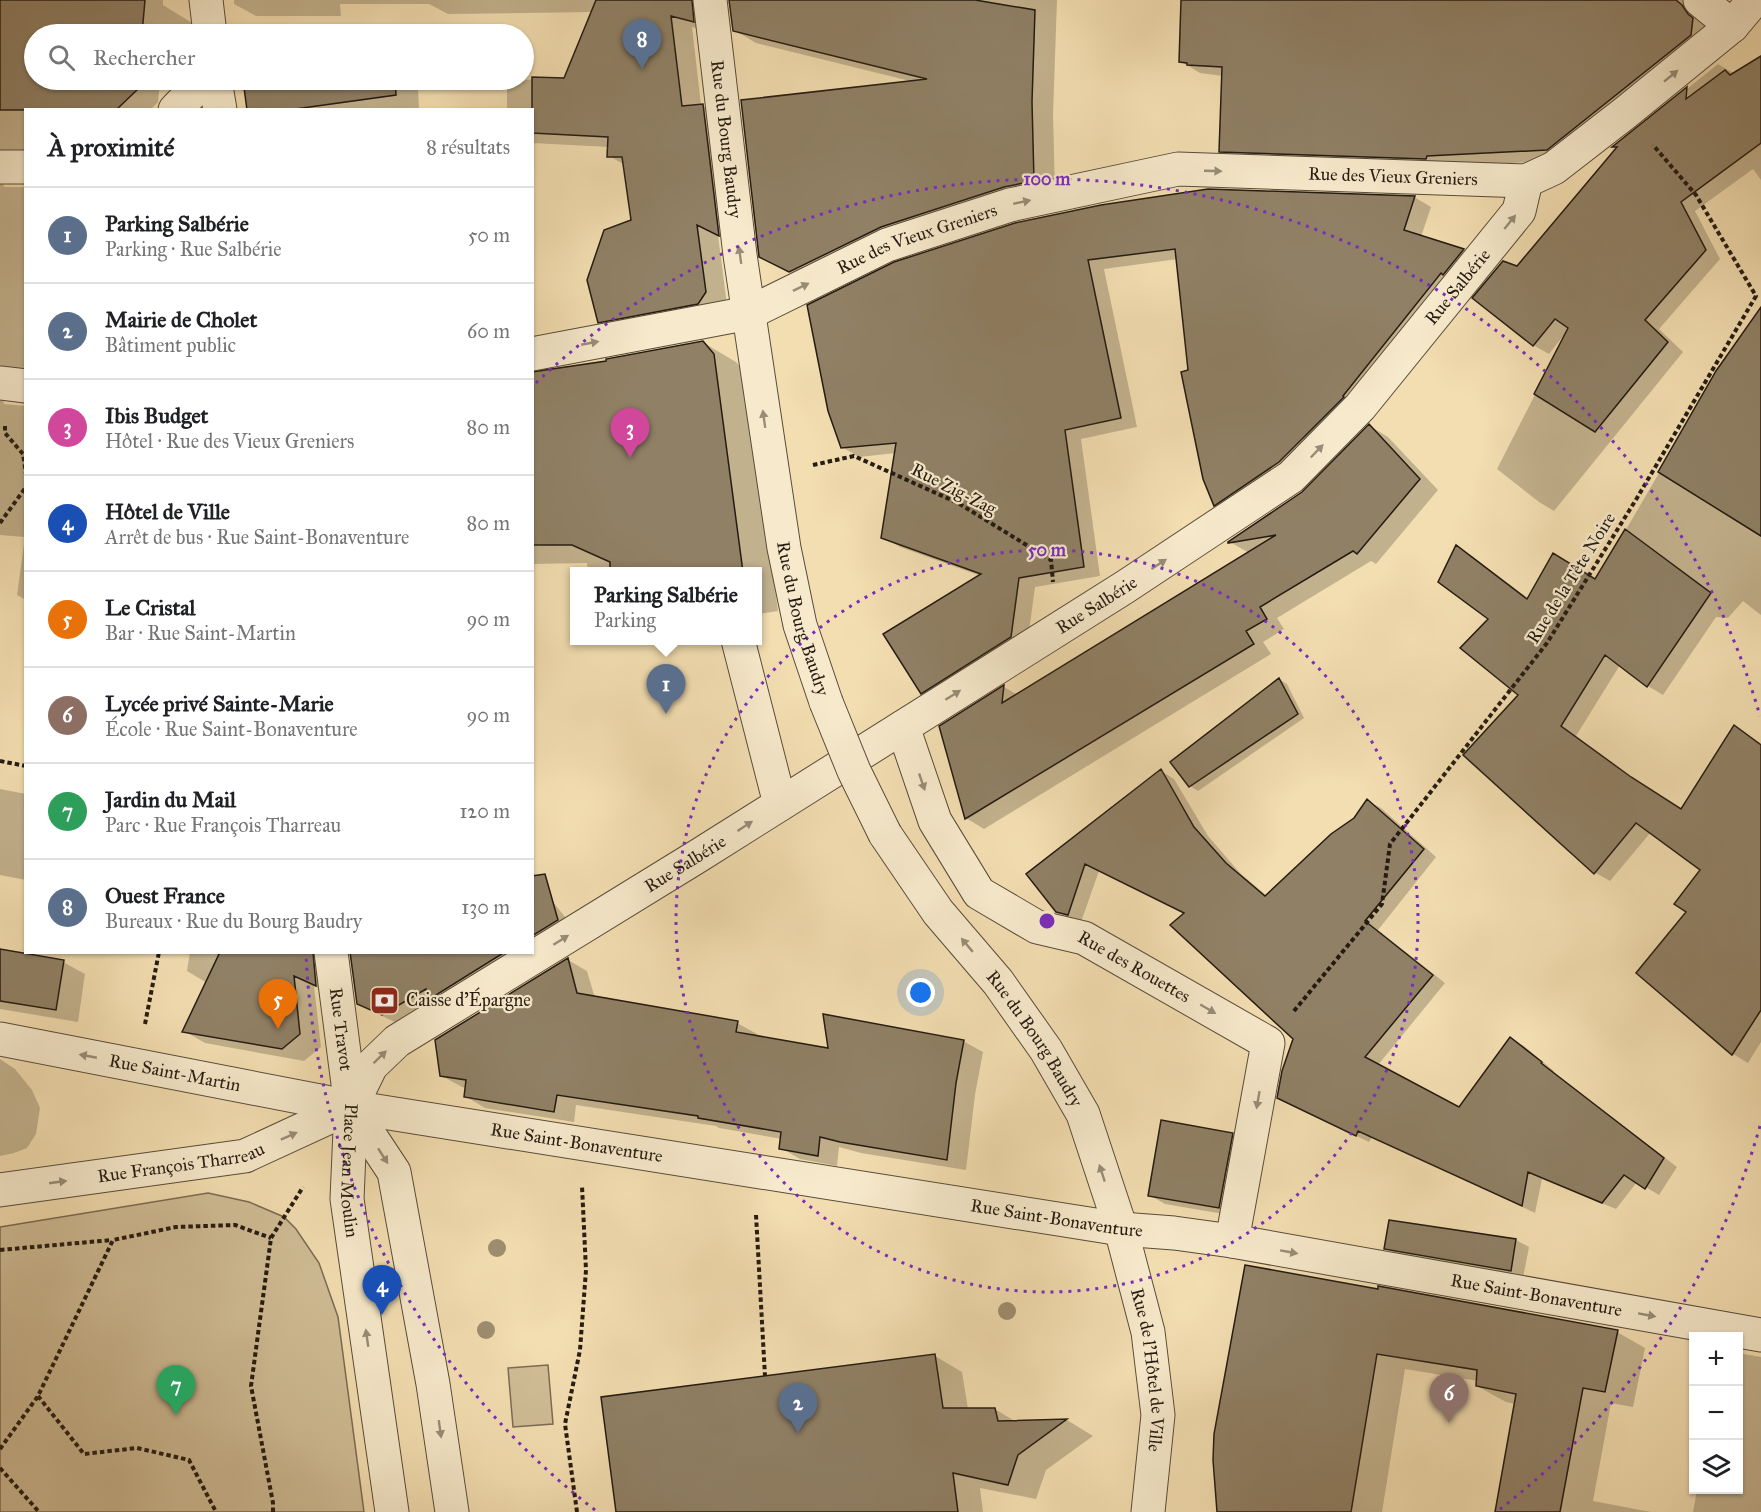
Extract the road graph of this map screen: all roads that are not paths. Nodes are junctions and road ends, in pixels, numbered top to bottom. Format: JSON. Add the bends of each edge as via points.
{"nodes":[{"id":1,"x":206,"y":0,"type":"edge"},
{"id":2,"x":710,"y":0,"type":"edge"},
{"id":3,"x":1700,"y":0,"type":"edge"},
{"id":4,"x":1754,"y":0,"type":"edge"},
{"id":5,"x":209,"y":24,"type":"edge"},
{"id":6,"x":1732,"y":26,"type":"junction"},
{"id":7,"x":194,"y":90,"type":"edge"},
{"id":8,"x":217,"y":90,"type":"edge"},
{"id":9,"x":177,"y":108,"type":"edge"},
{"id":10,"x":220,"y":108,"type":"edge"},
{"id":11,"x":0,"y":167,"type":"edge"},
{"id":12,"x":24,"y":167,"type":"edge"},
{"id":13,"x":1526,"y":181,"type":"junction"},
{"id":14,"x":749,"y":313,"type":"junction"},
{"id":15,"x":534,"y":354,"type":"edge"},
{"id":16,"x":0,"y":383,"type":"edge"},
{"id":17,"x":24,"y":386,"type":"edge"},
{"id":18,"x":739,"y":645,"type":"edge"},
{"id":19,"x":903,"y":727,"type":"junction"},
{"id":20,"x":780,"y":804,"type":"junction"},
{"id":21,"x":331,"y":954,"type":"edge"},
{"id":22,"x":0,"y":1039,"type":"edge"},
{"id":23,"x":351,"y":1107,"type":"junction"},
{"id":24,"x":0,"y":1190,"type":"edge"},
{"id":25,"x":1121,"y":1229,"type":"junction"},
{"id":26,"x":1232,"y":1241,"type":"junction"},
{"id":27,"x":1761,"y":1335,"type":"edge"},
{"id":28,"x":392,"y":1512,"type":"edge"},
{"id":29,"x":452,"y":1512,"type":"edge"},
{"id":30,"x":1148,"y":1512,"type":"edge"}],
"edges":[{"from":1,"to":5,"type":"street"},
{"from":14,"to":2,"type":"street","name":"Rue du Bourg Baudry","one_way":true},
{"from":3,"to":6,"type":"street"},
{"from":4,"to":6,"type":"street"},
{"from":13,"to":6,"type":"street","one_way":true,"via":[[1554,168]]},
{"from":7,"to":9,"type":"street"},
{"from":8,"to":10,"type":"street"},
{"from":11,"to":12,"type":"street"},
{"from":14,"to":13,"type":"street","name":"Rue des Vieux Greniers","one_way":true,"via":[[887,245],[1010,205],[1178,169]]},
{"from":19,"to":13,"type":"street","name":"Rue Salbérie","one_way":true,"via":[[1291,477],[1360,407],[1519,212]]},
{"from":15,"to":14,"type":"street","name":"Rue des Vieux Greniers","one_way":true},
{"from":25,"to":14,"type":"street","name":"Rue du Bourg Baudry","one_way":true,"bridge":true,"via":[[1083,1114],[1046,1050],[998,982],[938,912],[885,834],[854,771],[800,625],[772,477]]},
{"from":16,"to":17,"type":"street"},
{"from":18,"to":20,"type":"street"},
{"from":19,"to":20,"type":"street","name":"Rue Salbérie"},
{"from":19,"to":26,"type":"street","name":"Rue des Rouettes","one_way":true,"via":[[935,821],[979,892],[1037,927],[1084,938],[1268,1043]]},
{"from":23,"to":20,"type":"street","name":"Rue Salbérie","one_way":true,"via":[[371,1066],[397,1041]]},
{"from":21,"to":23,"type":"street","name":"Rue Travot"},
{"from":23,"to":22,"type":"street","name":"Rue Saint-Martin","one_way":true},
{"from":24,"to":23,"type":"street","name":"Rue François Tharreau","one_way":true,"via":[[245,1156]]},
{"from":23,"to":25,"type":"street","name":"Rue Saint-Bonaventure"},
{"from":28,"to":23,"type":"street","name":"Place Jean Moulin","one_way":true,"via":[[347,1199]]},
{"from":23,"to":29,"type":"street","name":"Place Jean Moulin","one_way":true,"via":[[394,1172]]},
{"from":25,"to":26,"type":"street","name":"Rue Saint-Bonaventure"},
{"from":25,"to":30,"type":"street","name":"Rue de l’Hôtel de Ville","via":[[1148,1332],[1158,1414]]},
{"from":26,"to":27,"type":"street","name":"Rue Saint-Bonaventure","one_way":true}]}
